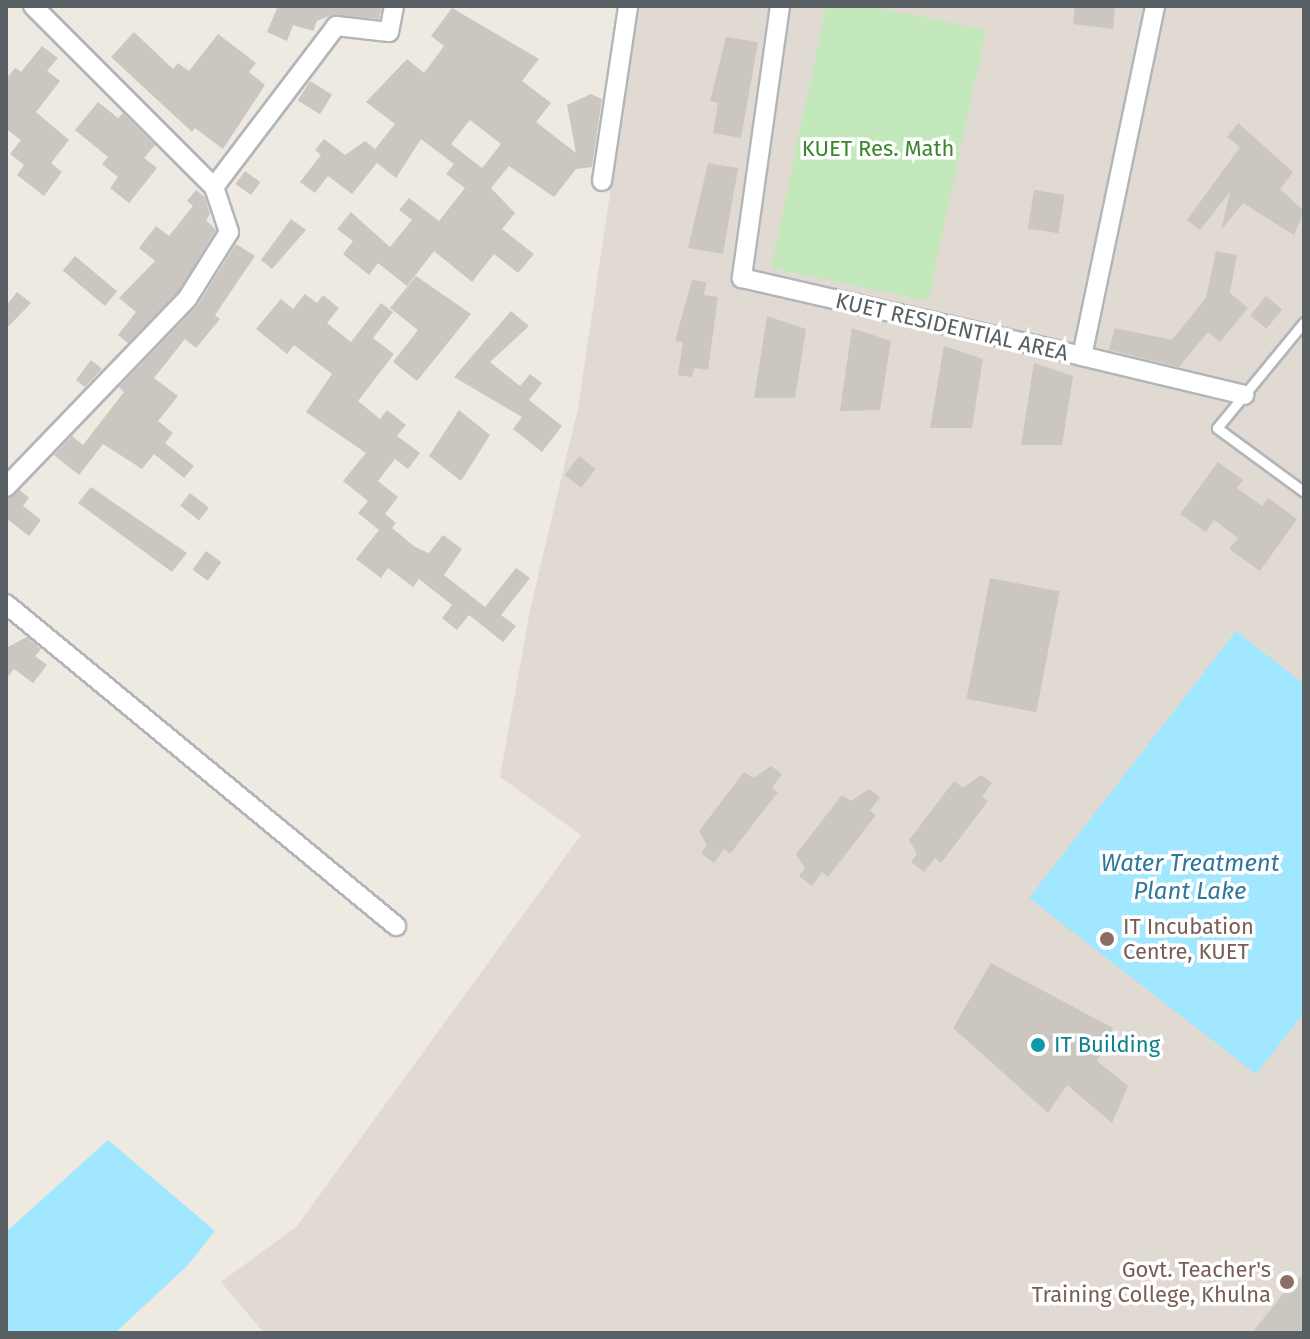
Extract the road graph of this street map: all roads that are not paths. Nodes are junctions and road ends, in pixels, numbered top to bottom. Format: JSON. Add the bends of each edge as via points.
{"nodes":[{"id":1,"x":33,"y":6,"type":"edge"},
{"id":2,"x":394,"y":6,"type":"edge"},
{"id":3,"x":628,"y":6,"type":"edge"},
{"id":4,"x":780,"y":6,"type":"edge"},
{"id":5,"x":1155,"y":6,"type":"edge"},
{"id":6,"x":602,"y":181,"type":"dead end"},
{"id":7,"x":214,"y":187,"type":"junction"},
{"id":8,"x":1304,"y":322,"type":"edge"},
{"id":9,"x":1082,"y":356,"type":"junction"},
{"id":10,"x":1244,"y":395,"type":"junction"},
{"id":11,"x":6,"y":487,"type":"edge"},
{"id":12,"x":1304,"y":492,"type":"edge"},
{"id":13,"x":6,"y":604,"type":"edge"},
{"id":14,"x":396,"y":926,"type":"dead end"}],
"edges":[{"from":1,"to":7,"type":"street"},
{"from":2,"to":7,"type":"street","via":[[389,32],[336,26]]},
{"from":3,"to":6,"type":"street"},
{"from":4,"to":9,"type":"street","name":"KUET RESIDENTIAL AREA","via":[[742,278]]},
{"from":5,"to":9,"type":"street","name":"KUET RESIDENTIAL AREA"},
{"from":7,"to":11,"type":"street","via":[[229,232],[187,299]]},
{"from":8,"to":10,"type":"lane"},
{"from":9,"to":10,"type":"street"},
{"from":10,"to":12,"type":"lane","via":[[1217,428]]},
{"from":13,"to":14,"type":"street"}]}
